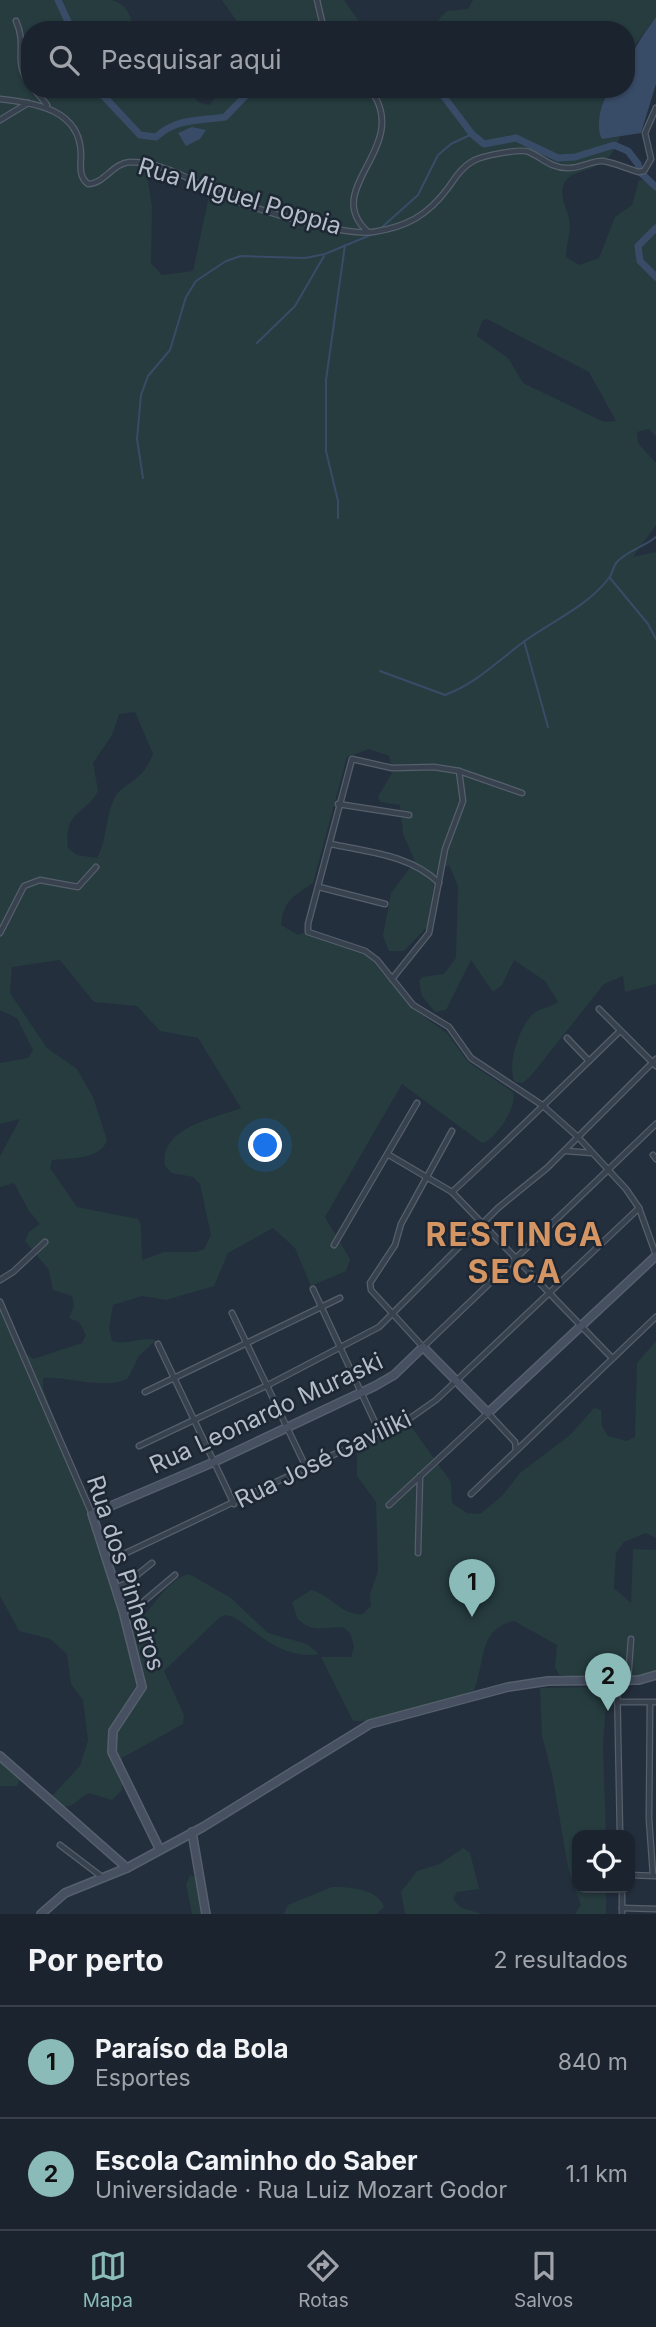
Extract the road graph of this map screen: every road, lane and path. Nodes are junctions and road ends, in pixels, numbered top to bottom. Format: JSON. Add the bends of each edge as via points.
{"nodes":[{"id":1,"x":317,"y":0,"type":"edge"},
{"id":2,"x":16,"y":21,"type":"dead end"},
{"id":3,"x":322,"y":21,"type":"edge"},
{"id":4,"x":21,"y":36,"type":"edge"},
{"id":5,"x":41,"y":98,"type":"edge"},
{"id":6,"x":377,"y":98,"type":"edge"},
{"id":7,"x":0,"y":99,"type":"edge"},
{"id":8,"x":28,"y":103,"type":"junction"},
{"id":9,"x":47,"y":106,"type":"junction"},
{"id":10,"x":656,"y":108,"type":"edge"},
{"id":11,"x":0,"y":120,"type":"edge"},
{"id":12,"x":369,"y":232,"type":"junction"},
{"id":13,"x":459,"y":771,"type":"junction"},
{"id":14,"x":522,"y":793,"type":"dead end"},
{"id":15,"x":338,"y":804,"type":"junction"},
{"id":16,"x":409,"y":815,"type":"dead end"},
{"id":17,"x":331,"y":844,"type":"junction"},
{"id":18,"x":96,"y":867,"type":"dead end"},
{"id":19,"x":439,"y":883,"type":"junction"},
{"id":20,"x":319,"y":887,"type":"junction"},
{"id":21,"x":385,"y":904,"type":"dead end"},
{"id":22,"x":0,"y":933,"type":"edge"},
{"id":23,"x":392,"y":979,"type":"junction"},
{"id":24,"x":598,"y":1009,"type":"dead end"},
{"id":25,"x":620,"y":1031,"type":"junction"},
{"id":26,"x":567,"y":1038,"type":"dead end"},
{"id":27,"x":589,"y":1061,"type":"junction"},
{"id":28,"x":655,"y":1063,"type":"edge"},
{"id":29,"x":417,"y":1103,"type":"dead end"},
{"id":30,"x":542,"y":1105,"type":"junction"},
{"id":31,"x":656,"y":1124,"type":"edge"},
{"id":32,"x":452,"y":1131,"type":"dead end"},
{"id":33,"x":578,"y":1137,"type":"junction"},
{"id":34,"x":565,"y":1150,"type":"junction"},
{"id":35,"x":592,"y":1153,"type":"junction"},
{"id":36,"x":389,"y":1155,"type":"junction"},
{"id":37,"x":608,"y":1171,"type":"junction"},
{"id":38,"x":428,"y":1176,"type":"junction"},
{"id":39,"x":452,"y":1192,"type":"junction"},
{"id":40,"x":639,"y":1208,"type":"junction"},
{"id":41,"x":482,"y":1225,"type":"junction"},
{"id":42,"x":653,"y":1240,"type":"edge"},
{"id":43,"x":45,"y":1242,"type":"dead end"},
{"id":44,"x":334,"y":1245,"type":"dead end"},
{"id":45,"x":656,"y":1255,"type":"edge"},
{"id":46,"x":515,"y":1258,"type":"junction"},
{"id":47,"x":0,"y":1280,"type":"edge"},
{"id":48,"x":313,"y":1289,"type":"dead end"},
{"id":49,"x":549,"y":1292,"type":"junction"},
{"id":50,"x":340,"y":1298,"type":"dead end"},
{"id":51,"x":0,"y":1302,"type":"edge"},
{"id":52,"x":322,"y":1307,"type":"junction"},
{"id":53,"x":232,"y":1313,"type":"dead end"},
{"id":54,"x":392,"y":1315,"type":"junction"},
{"id":55,"x":656,"y":1317,"type":"edge"},
{"id":56,"x":580,"y":1325,"type":"junction"},
{"id":57,"x":248,"y":1344,"type":"junction"},
{"id":58,"x":158,"y":1345,"type":"dead end"},
{"id":59,"x":423,"y":1347,"type":"junction"},
{"id":60,"x":341,"y":1349,"type":"junction"},
{"id":61,"x":611,"y":1357,"type":"junction"},
{"id":62,"x":176,"y":1378,"type":"junction"},
{"id":63,"x":456,"y":1380,"type":"junction"},
{"id":64,"x":268,"y":1385,"type":"junction"},
{"id":65,"x":145,"y":1392,"type":"dead end"},
{"id":66,"x":361,"y":1392,"type":"junction"},
{"id":67,"x":488,"y":1413,"type":"junction"},
{"id":68,"x":194,"y":1419,"type":"junction"},
{"id":69,"x":287,"y":1427,"type":"junction"},
{"id":70,"x":380,"y":1433,"type":"junction"},
{"id":71,"x":139,"y":1446,"type":"dead end"},
{"id":72,"x":516,"y":1451,"type":"junction"},
{"id":73,"x":214,"y":1462,"type":"junction"},
{"id":74,"x":306,"y":1467,"type":"junction"},
{"id":75,"x":420,"y":1475,"type":"junction"},
{"id":76,"x":471,"y":1494,"type":"dead end"},
{"id":77,"x":234,"y":1504,"type":"junction"},
{"id":78,"x":389,"y":1505,"type":"dead end"},
{"id":79,"x":92,"y":1514,"type":"junction"},
{"id":80,"x":418,"y":1553,"type":"dead end"},
{"id":81,"x":107,"y":1562,"type":"junction"},
{"id":82,"x":152,"y":1563,"type":"dead end"},
{"id":83,"x":175,"y":1575,"type":"dead end"},
{"id":84,"x":114,"y":1588,"type":"junction"},
{"id":85,"x":123,"y":1611,"type":"junction"},
{"id":86,"x":631,"y":1639,"type":"dead end"},
{"id":87,"x":656,"y":1675,"type":"edge"},
{"id":88,"x":617,"y":1681,"type":"junction"},
{"id":89,"x":628,"y":1681,"type":"junction"},
{"id":90,"x":617,"y":1702,"type":"junction"},
{"id":91,"x":653,"y":1703,"type":"edge"},
{"id":92,"x":0,"y":1756,"type":"edge"},
{"id":93,"x":653,"y":1763,"type":"edge"},
{"id":94,"x":653,"y":1808,"type":"edge"},
{"id":95,"x":620,"y":1830,"type":"edge"},
{"id":96,"x":192,"y":1832,"type":"junction"},
{"id":97,"x":60,"y":1845,"type":"dead end"},
{"id":98,"x":160,"y":1850,"type":"junction"},
{"id":99,"x":127,"y":1868,"type":"junction"},
{"id":100,"x":635,"y":1875,"type":"edge"},
{"id":101,"x":655,"y":1875,"type":"edge"},
{"id":102,"x":102,"y":1877,"type":"junction"},
{"id":103,"x":622,"y":1893,"type":"edge"},
{"id":104,"x":656,"y":1909,"type":"edge"},
{"id":105,"x":622,"y":1911,"type":"edge"},
{"id":106,"x":41,"y":1914,"type":"edge"},
{"id":107,"x":206,"y":1914,"type":"edge"}],
"edges":[{"from":1,"to":3,"type":"street"},
{"from":2,"to":4,"type":"street"},
{"from":5,"to":9,"type":"street"},
{"from":6,"to":12,"type":"street","via":[[384,120],[380,141],[351,201],[353,214]]},
{"from":7,"to":8,"type":"street"},
{"from":8,"to":9,"type":"street"},
{"from":8,"to":11,"type":"street"},
{"from":9,"to":12,"type":"street","name":"Rua Miguel Poppia","via":[[78,134],[81,174],[88,184],[129,162],[173,171],[225,196],[324,226]]},
{"from":10,"to":12,"type":"street","name":"Rua Miguel Poppia","via":[[645,133],[651,159],[644,171],[603,161],[577,168],[552,167],[522,150],[485,156],[459,172],[425,215],[408,224]]},
{"from":13,"to":14,"type":"street"},
{"from":13,"to":15,"type":"street","via":[[392,768],[352,759]]},
{"from":13,"to":19,"type":"street","via":[[463,801],[445,849]]},
{"from":15,"to":16,"type":"street"},
{"from":15,"to":17,"type":"street"},
{"from":17,"to":19,"type":"street","via":[[403,860],[427,871]]},
{"from":17,"to":20,"type":"street"},
{"from":18,"to":22,"type":"street","via":[[78,887],[40,880],[24,886]]},
{"from":19,"to":23,"type":"street","via":[[429,933]]},
{"from":20,"to":21,"type":"street"},
{"from":20,"to":23,"type":"street","via":[[309,932],[365,951]]},
{"from":23,"to":30,"type":"street","via":[[422,1013],[449,1027],[471,1058]]},
{"from":24,"to":25,"type":"street"},
{"from":25,"to":27,"type":"street"},
{"from":25,"to":28,"type":"street"},
{"from":26,"to":27,"type":"street"},
{"from":27,"to":30,"type":"street"},
{"from":28,"to":33,"type":"street"},
{"from":29,"to":36,"type":"street"},
{"from":30,"to":33,"type":"street"},
{"from":30,"to":39,"type":"street"},
{"from":31,"to":37,"type":"street","name":"Rua Leonardo Muraski"},
{"from":32,"to":38,"type":"street"},
{"from":33,"to":34,"type":"street"},
{"from":33,"to":35,"type":"street"},
{"from":34,"to":35,"type":"street"},
{"from":34,"to":41,"type":"street"},
{"from":35,"to":37,"type":"street"},
{"from":36,"to":38,"type":"street"},
{"from":36,"to":44,"type":"street"},
{"from":37,"to":40,"type":"street"},
{"from":37,"to":46,"type":"street","name":"Rua Leonardo Muraski"},
{"from":38,"to":39,"type":"street"},
{"from":38,"to":54,"type":"street","via":[[371,1290]]},
{"from":39,"to":41,"type":"street"},
{"from":40,"to":42,"type":"street"},
{"from":40,"to":49,"type":"street","name":"Rua José Gaviliki"},
{"from":41,"to":46,"type":"street"},
{"from":41,"to":54,"type":"street"},
{"from":42,"to":45,"type":"street"},
{"from":43,"to":47,"type":"street"},
{"from":45,"to":56,"type":"street"},
{"from":46,"to":49,"type":"street"},
{"from":46,"to":59,"type":"street","name":"Rua Leonardo Muraski"},
{"from":48,"to":52,"type":"street"},
{"from":49,"to":56,"type":"street"},
{"from":49,"to":63,"type":"street","name":"Rua José Gaviliki"},
{"from":50,"to":52,"type":"street"},
{"from":51,"to":79,"type":"street","name":"Rua dos Pinheiros"},
{"from":52,"to":57,"type":"street"},
{"from":52,"to":60,"type":"street"},
{"from":53,"to":57,"type":"street"},
{"from":54,"to":59,"type":"street"},
{"from":54,"to":60,"type":"street","via":[[379,1328]]},
{"from":55,"to":61,"type":"street"},
{"from":56,"to":61,"type":"street"},
{"from":56,"to":67,"type":"street"},
{"from":57,"to":62,"type":"street"},
{"from":57,"to":64,"type":"street"},
{"from":58,"to":62,"type":"street"},
{"from":59,"to":63,"type":"street"},
{"from":59,"to":66,"type":"street","name":"Rua Leonardo Muraski","via":[[394,1375]]},
{"from":60,"to":64,"type":"street"},
{"from":60,"to":66,"type":"street"},
{"from":61,"to":72,"type":"street"},
{"from":62,"to":65,"type":"street"},
{"from":62,"to":68,"type":"street"},
{"from":63,"to":67,"type":"street"},
{"from":63,"to":70,"type":"street","name":"Rua José Gaviliki","via":[[409,1419]]},
{"from":64,"to":68,"type":"street"},
{"from":64,"to":69,"type":"street"},
{"from":66,"to":69,"type":"street","name":"Rua Leonardo Muraski"},
{"from":66,"to":70,"type":"street"},
{"from":67,"to":72,"type":"street","via":[[515,1442]]},
{"from":67,"to":75,"type":"street"},
{"from":68,"to":71,"type":"street"},
{"from":68,"to":73,"type":"street"},
{"from":69,"to":73,"type":"street","name":"Rua Leonardo Muraski"},
{"from":69,"to":74,"type":"street"},
{"from":70,"to":74,"type":"street","name":"Rua José Gaviliki"},
{"from":72,"to":76,"type":"street"},
{"from":73,"to":77,"type":"street"},
{"from":73,"to":79,"type":"street","name":"Rua Leonardo Muraski"},
{"from":74,"to":77,"type":"street","name":"Rua José Gaviliki"},
{"from":75,"to":78,"type":"street"},
{"from":75,"to":80,"type":"street"},
{"from":77,"to":81,"type":"street","name":"Rua José Gaviliki"},
{"from":79,"to":81,"type":"street","name":"Rua dos Pinheiros"},
{"from":81,"to":84,"type":"street","name":"Rua dos Pinheiros"},
{"from":82,"to":84,"type":"street"},
{"from":83,"to":85,"type":"street","via":[[143,1602]]},
{"from":84,"to":85,"type":"street","name":"Rua dos Pinheiros"},
{"from":85,"to":98,"type":"street","name":"Rua dos Pinheiros","via":[[142,1687],[113,1731],[112,1752]]},
{"from":86,"to":89,"type":"street"},
{"from":87,"to":89,"type":"street"},
{"from":88,"to":89,"type":"street"},
{"from":88,"to":90,"type":"street"},
{"from":88,"to":96,"type":"street","via":[[548,1681],[508,1687],[370,1724]]},
{"from":90,"to":91,"type":"street"},
{"from":90,"to":95,"type":"street"},
{"from":91,"to":93,"type":"street"},
{"from":92,"to":99,"type":"street"},
{"from":93,"to":94,"type":"street"},
{"from":94,"to":101,"type":"street"},
{"from":96,"to":98,"type":"street"},
{"from":96,"to":107,"type":"street"},
{"from":97,"to":102,"type":"street"},
{"from":98,"to":99,"type":"street"},
{"from":99,"to":102,"type":"street"},
{"from":100,"to":101,"type":"street"},
{"from":102,"to":106,"type":"street","via":[[65,1892]]},
{"from":103,"to":105,"type":"street"},
{"from":104,"to":105,"type":"street"}]}
